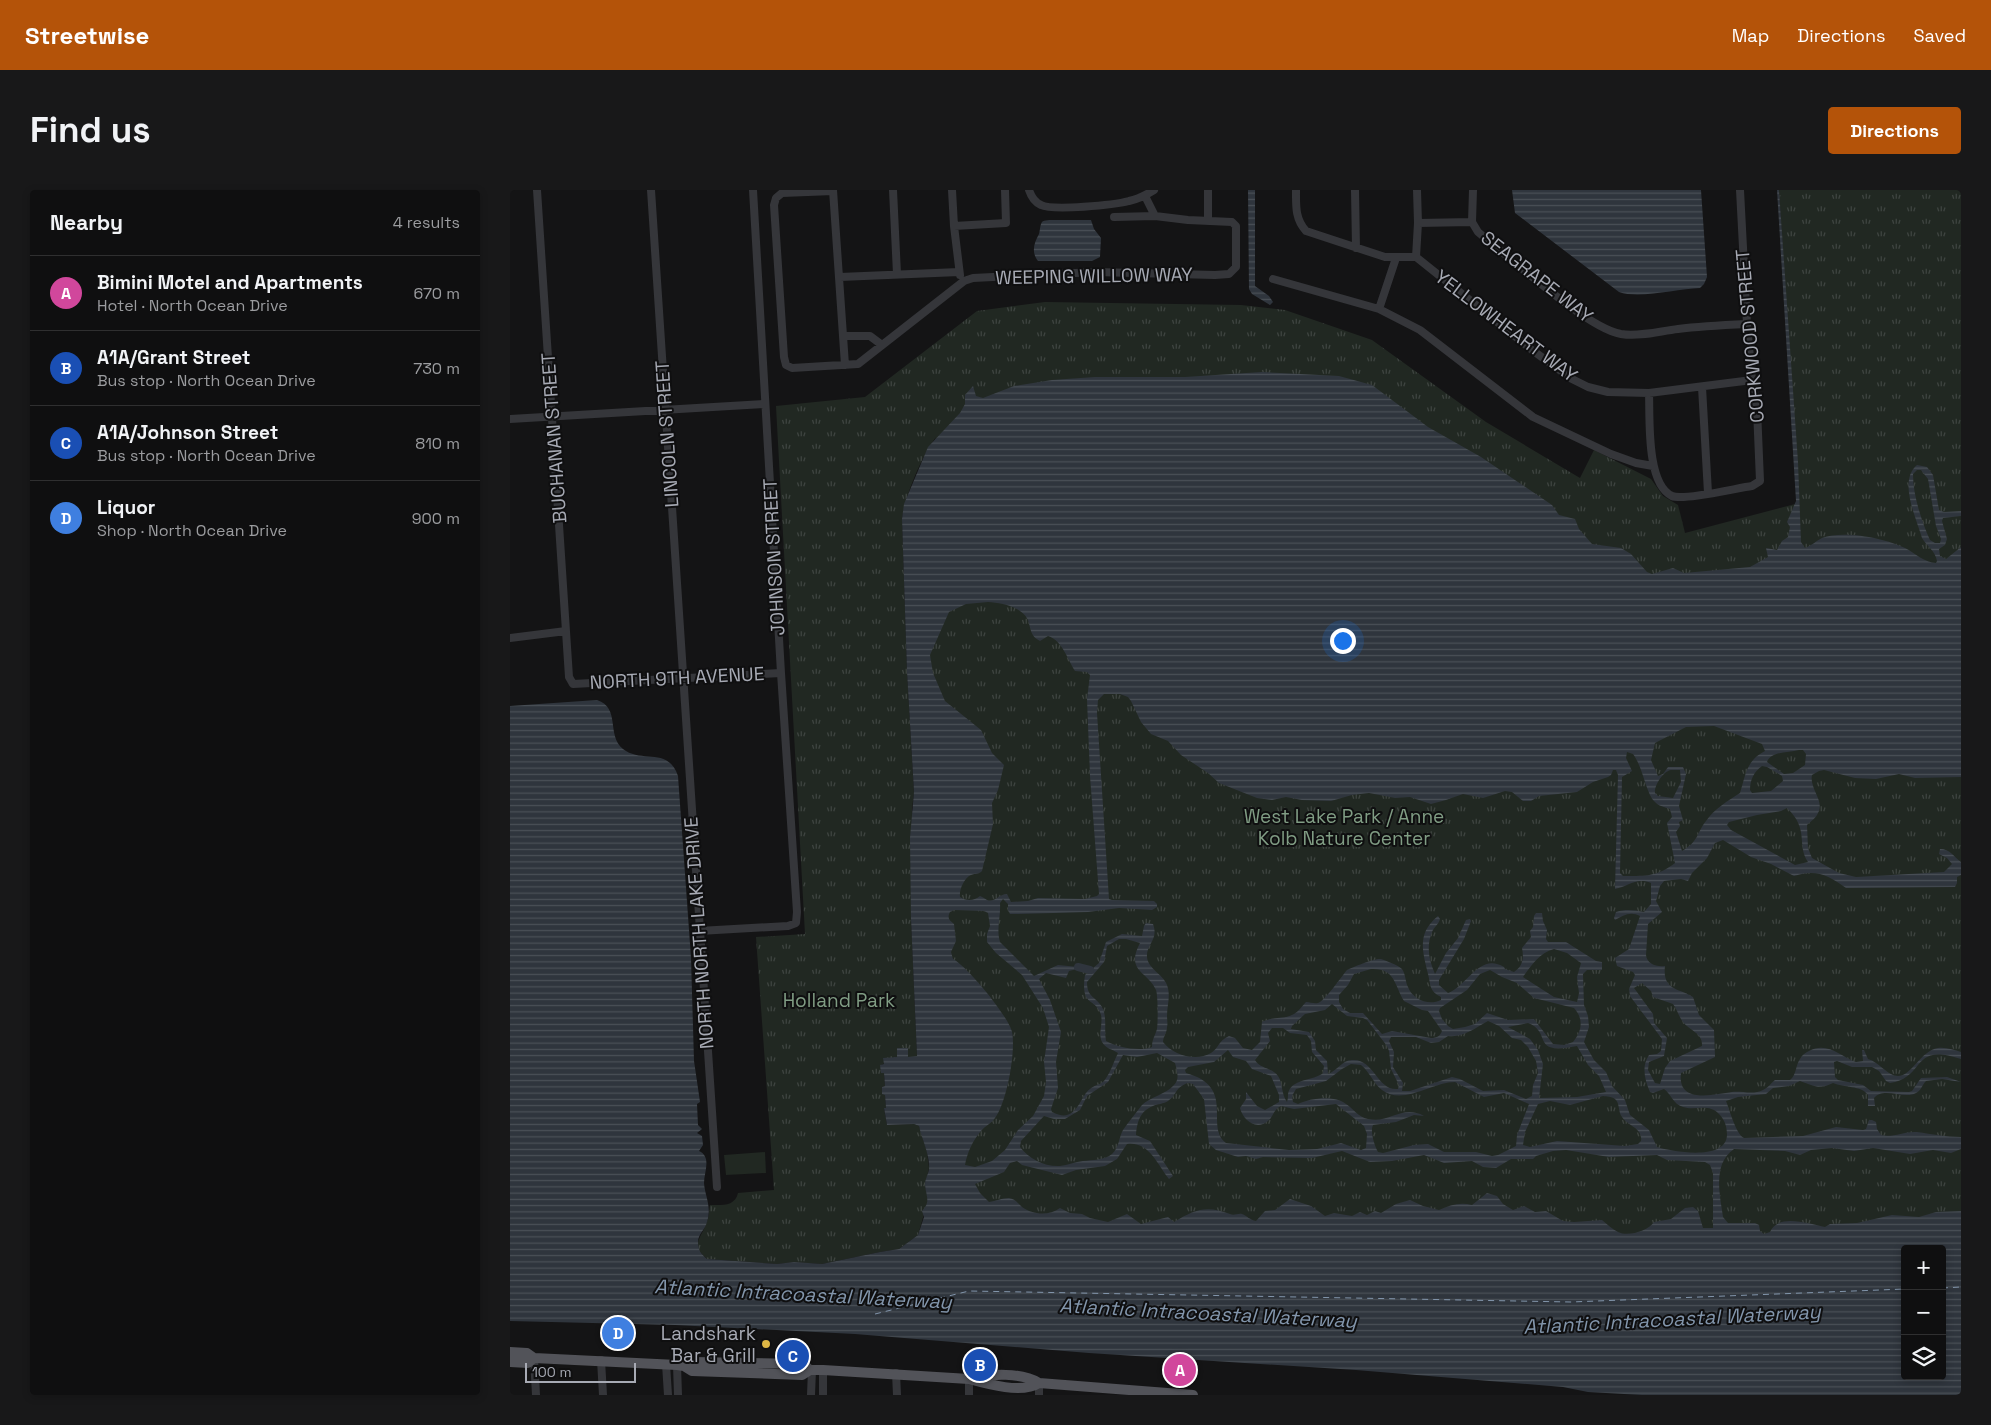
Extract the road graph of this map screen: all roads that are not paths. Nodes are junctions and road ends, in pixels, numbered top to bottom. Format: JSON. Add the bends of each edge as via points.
{"nodes":[{"id":1,"x":537,"y":190,"type":"edge"},
{"id":2,"x":652,"y":190,"type":"edge"},
{"id":3,"x":753,"y":190,"type":"edge"},
{"id":4,"x":834,"y":190,"type":"edge"},
{"id":5,"x":893,"y":190,"type":"edge"},
{"id":6,"x":952,"y":190,"type":"edge"},
{"id":7,"x":1005,"y":190,"type":"edge"},
{"id":8,"x":1029,"y":190,"type":"edge"},
{"id":9,"x":1154,"y":190,"type":"edge"},
{"id":10,"x":1208,"y":190,"type":"edge"},
{"id":11,"x":1296,"y":190,"type":"edge"},
{"id":12,"x":1355,"y":190,"type":"edge"},
{"id":13,"x":1417,"y":190,"type":"edge"},
{"id":14,"x":1473,"y":190,"type":"edge"},
{"id":15,"x":1740,"y":190,"type":"edge"},
{"id":16,"x":1145,"y":196,"type":"junction"},
{"id":17,"x":1155,"y":216,"type":"junction"},
{"id":18,"x":1114,"y":217,"type":"dead end"},
{"id":19,"x":1208,"y":220,"type":"junction"},
{"id":20,"x":1472,"y":222,"type":"junction"},
{"id":21,"x":1418,"y":223,"type":"junction"},
{"id":22,"x":954,"y":226,"type":"junction"},
{"id":23,"x":1356,"y":248,"type":"junction"},
{"id":24,"x":1416,"y":257,"type":"junction"},
{"id":25,"x":1396,"y":258,"type":"junction"},
{"id":26,"x":959,"y":272,"type":"junction"},
{"id":27,"x":897,"y":274,"type":"junction"},
{"id":28,"x":840,"y":277,"type":"junction"},
{"id":29,"x":1273,"y":279,"type":"dead end"},
{"id":30,"x":964,"y":281,"type":"junction"},
{"id":31,"x":1379,"y":310,"type":"junction"},
{"id":32,"x":1747,"y":324,"type":"junction"},
{"id":33,"x":844,"y":336,"type":"junction"},
{"id":34,"x":882,"y":345,"type":"junction"},
{"id":35,"x":846,"y":365,"type":"junction"},
{"id":36,"x":1752,"y":380,"type":"junction"},
{"id":37,"x":1702,"y":386,"type":"junction"},
{"id":38,"x":1649,"y":393,"type":"junction"},
{"id":39,"x":765,"y":404,"type":"junction"},
{"id":40,"x":665,"y":410,"type":"junction"},
{"id":41,"x":553,"y":416,"type":"junction"},
{"id":42,"x":510,"y":419,"type":"edge"},
{"id":43,"x":1654,"y":466,"type":"junction"},
{"id":44,"x":1708,"y":493,"type":"junction"},
{"id":45,"x":566,"y":631,"type":"junction"},
{"id":46,"x":510,"y":638,"type":"edge"},
{"id":47,"x":781,"y":673,"type":"junction"},
{"id":48,"x":683,"y":678,"type":"junction"},
{"id":49,"x":573,"y":684,"type":"joint"},
{"id":50,"x":699,"y":931,"type":"junction"},
{"id":51,"x":717,"y":1188,"type":"dead end"},
{"id":52,"x":510,"y":1352,"type":"edge"},
{"id":53,"x":534,"y":1358,"type":"junction"},
{"id":54,"x":601,"y":1360,"type":"junction"},
{"id":55,"x":510,"y":1362,"type":"edge"},
{"id":56,"x":675,"y":1365,"type":"junction"},
{"id":57,"x":810,"y":1370,"type":"junction"},
{"id":58,"x":823,"y":1370,"type":"junction"},
{"id":59,"x":896,"y":1373,"type":"junction"},
{"id":60,"x":968,"y":1379,"type":"junction"},
{"id":61,"x":1039,"y":1383,"type":"junction"},
{"id":62,"x":1107,"y":1392,"type":"edge"},
{"id":63,"x":536,"y":1395,"type":"edge"},
{"id":64,"x":604,"y":1395,"type":"edge"},
{"id":65,"x":668,"y":1395,"type":"edge"},
{"id":66,"x":678,"y":1395,"type":"edge"},
{"id":67,"x":811,"y":1395,"type":"edge"},
{"id":68,"x":823,"y":1395,"type":"edge"},
{"id":69,"x":897,"y":1395,"type":"edge"},
{"id":70,"x":969,"y":1395,"type":"edge"},
{"id":71,"x":1039,"y":1395,"type":"edge"},
{"id":72,"x":1180,"y":1395,"type":"edge"},
{"id":73,"x":1192,"y":1395,"type":"edge"}],
"edges":[{"from":1,"to":41,"type":"street","name":"BUCHANAN STREET"},
{"from":2,"to":40,"type":"street","name":"LINCOLN STREET"},
{"from":3,"to":39,"type":"street","name":"JOHNSON STREET"},
{"from":4,"to":28,"type":"street"},
{"from":4,"to":35,"type":"street","name":"WEEPING WILLOW WAY","via":[[782,193],[774,205],[786,366]]},
{"from":5,"to":27,"type":"street"},
{"from":6,"to":22,"type":"street"},
{"from":7,"to":22,"type":"street","via":[[1006,223]]},
{"from":8,"to":16,"type":"street","via":[[1042,206],[1056,208],[1129,202]]},
{"from":9,"to":16,"type":"street"},
{"from":10,"to":19,"type":"street"},
{"from":11,"to":23,"type":"street","name":"YELLOWHEART WAY","via":[[1299,224],[1306,231]]},
{"from":12,"to":23,"type":"street"},
{"from":13,"to":21,"type":"street"},
{"from":14,"to":20,"type":"street"},
{"from":15,"to":32,"type":"street","name":"CORKWOOD STREET"},
{"from":16,"to":17,"type":"street"},
{"from":17,"to":18,"type":"street"},
{"from":17,"to":19,"type":"street"},
{"from":19,"to":30,"type":"street","name":"WEEPING WILLOW WAY","via":[[1232,222],[1236,226],[1236,267],[1229,274],[1095,272]]},
{"from":20,"to":21,"type":"street","name":"SEAGRAPE WAY"},
{"from":20,"to":32,"type":"street","name":"SEAGRAPE WAY","via":[[1490,242],[1599,326],[1621,334],[1642,335],[1705,325]]},
{"from":21,"to":24,"type":"street"},
{"from":22,"to":26,"type":"street"},
{"from":23,"to":25,"type":"street","name":"YELLOWHEART WAY"},
{"from":24,"to":25,"type":"street","name":"YELLOWHEART WAY"},
{"from":24,"to":38,"type":"street","name":"YELLOWHEART WAY","via":[[1572,379],[1608,392]]},
{"from":25,"to":31,"type":"street"},
{"from":26,"to":27,"type":"street"},
{"from":26,"to":30,"type":"street"},
{"from":27,"to":28,"type":"street"},
{"from":28,"to":33,"type":"street"},
{"from":29,"to":31,"type":"street"},
{"from":30,"to":34,"type":"street","name":"WEEPING WILLOW WAY"},
{"from":31,"to":43,"type":"street","via":[[1420,330],[1533,417],[1611,454]]},
{"from":32,"to":36,"type":"street","name":"CORKWOOD STREET"},
{"from":33,"to":34,"type":"street","via":[[870,336]]},
{"from":33,"to":35,"type":"street"},
{"from":34,"to":35,"type":"street","name":"WEEPING WILLOW WAY","via":[[858,364]]},
{"from":36,"to":37,"type":"street","name":"YELLOWHEART WAY"},
{"from":36,"to":44,"type":"street","name":"CORKWOOD STREET","via":[[1757,409],[1760,482]]},
{"from":37,"to":38,"type":"street","name":"YELLOWHEART WAY"},
{"from":37,"to":44,"type":"street"},
{"from":38,"to":43,"type":"street"},
{"from":39,"to":40,"type":"street"},
{"from":39,"to":47,"type":"street","name":"JOHNSON STREET"},
{"from":40,"to":41,"type":"street"},
{"from":40,"to":48,"type":"street","name":"LINCOLN STREET"},
{"from":41,"to":42,"type":"street"},
{"from":41,"to":45,"type":"street","name":"BUCHANAN STREET"},
{"from":43,"to":44,"type":"street","via":[[1657,479],[1672,496]]},
{"from":45,"to":46,"type":"street"},
{"from":45,"to":49,"type":"street","name":"BUCHANAN STREET","via":[[568,677]]},
{"from":47,"to":48,"type":"street","name":"NORTH 9TH AVENUE"},
{"from":47,"to":50,"type":"street","name":"JOHNSON STREET","via":[[796,923]]},
{"from":48,"to":49,"type":"street","name":"NORTH 9TH AVENUE"},
{"from":48,"to":50,"type":"street","name":"NORTH NORTH LAKE DRIVE"},
{"from":50,"to":51,"type":"street","name":"NORTH NORTH LAKE DRIVE"},
{"from":52,"to":53,"type":"main road","via":[[527,1353]]},
{"from":53,"to":54,"type":"main road"},
{"from":53,"to":55,"type":"main road","via":[[528,1363]]},
{"from":53,"to":63,"type":"street"},
{"from":54,"to":56,"type":"main road"},
{"from":54,"to":64,"type":"street"},
{"from":56,"to":57,"type":"main road","via":[[692,1371],[802,1375]]},
{"from":56,"to":65,"type":"street"},
{"from":56,"to":66,"type":"street"},
{"from":57,"to":58,"type":"main road"},
{"from":57,"to":67,"type":"street"},
{"from":58,"to":59,"type":"main road"},
{"from":58,"to":68,"type":"street"},
{"from":59,"to":60,"type":"main road"},
{"from":59,"to":69,"type":"street"},
{"from":60,"to":61,"type":"main road","via":[[989,1375],[1031,1378]]},
{"from":60,"to":70,"type":"street"},
{"from":61,"to":62,"type":"main road"},
{"from":61,"to":71,"type":"street"},
{"from":62,"to":72,"type":"main road"},
{"from":72,"to":73,"type":"main road"}]}
